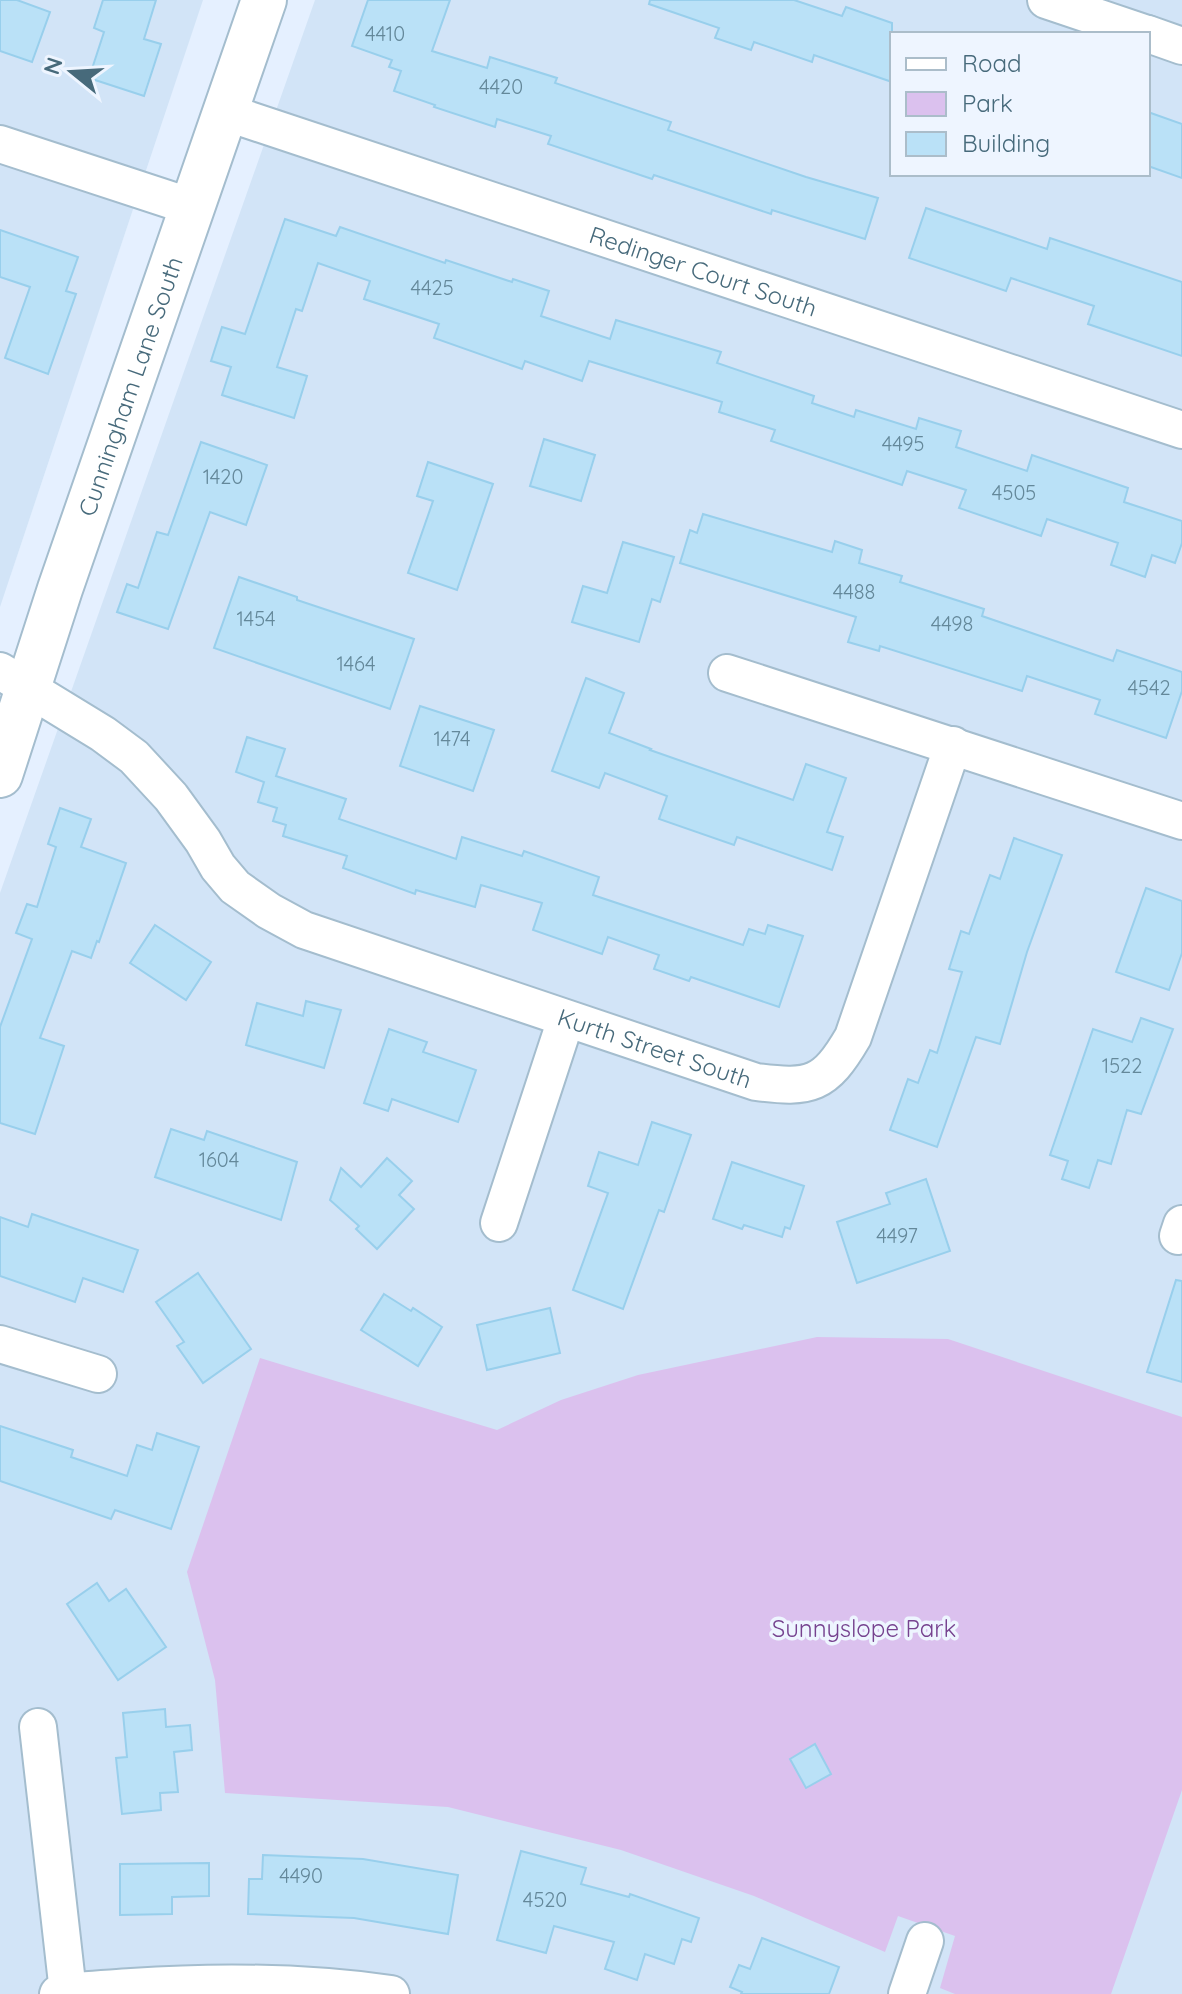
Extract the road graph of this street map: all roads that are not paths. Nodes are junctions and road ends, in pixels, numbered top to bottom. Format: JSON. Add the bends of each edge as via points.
{"nodes":[{"id":1,"x":264,"y":0,"type":"edge"},
{"id":2,"x":1046,"y":0,"type":"edge"},
{"id":3,"x":1142,"y":32,"type":"edge"},
{"id":4,"x":1150,"y":35,"type":"edge"},
{"id":5,"x":1182,"y":46,"type":"edge"},
{"id":6,"x":225,"y":112,"type":"junction"},
{"id":7,"x":0,"y":144,"type":"edge"},
{"id":8,"x":192,"y":207,"type":"junction"},
{"id":9,"x":1182,"y":430,"type":"edge"},
{"id":10,"x":727,"y":673,"type":"dead end"},
{"id":11,"x":14,"y":680,"type":"edge"},
{"id":12,"x":953,"y":745,"type":"junction"},
{"id":13,"x":0,"y":775,"type":"edge"},
{"id":14,"x":1182,"y":821,"type":"edge"},
{"id":15,"x":566,"y":1019,"type":"junction"},
{"id":16,"x":499,"y":1223,"type":"dead end"},
{"id":17,"x":0,"y":1344,"type":"edge"},
{"id":18,"x":98,"y":1374,"type":"dead end"},
{"id":19,"x":38,"y":1727,"type":"dead end"},
{"id":20,"x":925,"y":1941,"type":"dead end"},
{"id":21,"x":344,"y":1991,"type":"edge"},
{"id":22,"x":63,"y":1993,"type":"edge"},
{"id":23,"x":391,"y":1994,"type":"edge"},
{"id":24,"x":907,"y":1994,"type":"edge"}],
"edges":[{"from":1,"to":6,"type":"street","name":"Cunningham Lane South"},
{"from":2,"to":3,"type":"street"},
{"from":4,"to":5,"type":"street"},
{"from":6,"to":8,"type":"street","name":"Cunningham Lane South"},
{"from":6,"to":9,"type":"street","name":"Redinger Court South"},
{"from":7,"to":8,"type":"street"},
{"from":8,"to":11,"type":"street","name":"Cunningham Lane South","via":[[60,589]]},
{"from":10,"to":12,"type":"street"},
{"from":11,"to":13,"type":"street","name":"Cunningham Lane South"},
{"from":11,"to":15,"type":"street","name":"Kurth Street South","via":[[134,757],[171,797],[235,887],[269,911],[304,930]]},
{"from":12,"to":14,"type":"street"},
{"from":12,"to":15,"type":"street","name":"Kurth Street South","via":[[853,1037],[823,1077],[788,1086],[756,1082]]},
{"from":15,"to":16,"type":"street"},
{"from":17,"to":18,"type":"street"},
{"from":19,"to":22,"type":"street"},
{"from":20,"to":24,"type":"street"},
{"from":21,"to":22,"type":"street","via":[[218,1984]]},
{"from":21,"to":23,"type":"street"}]}
